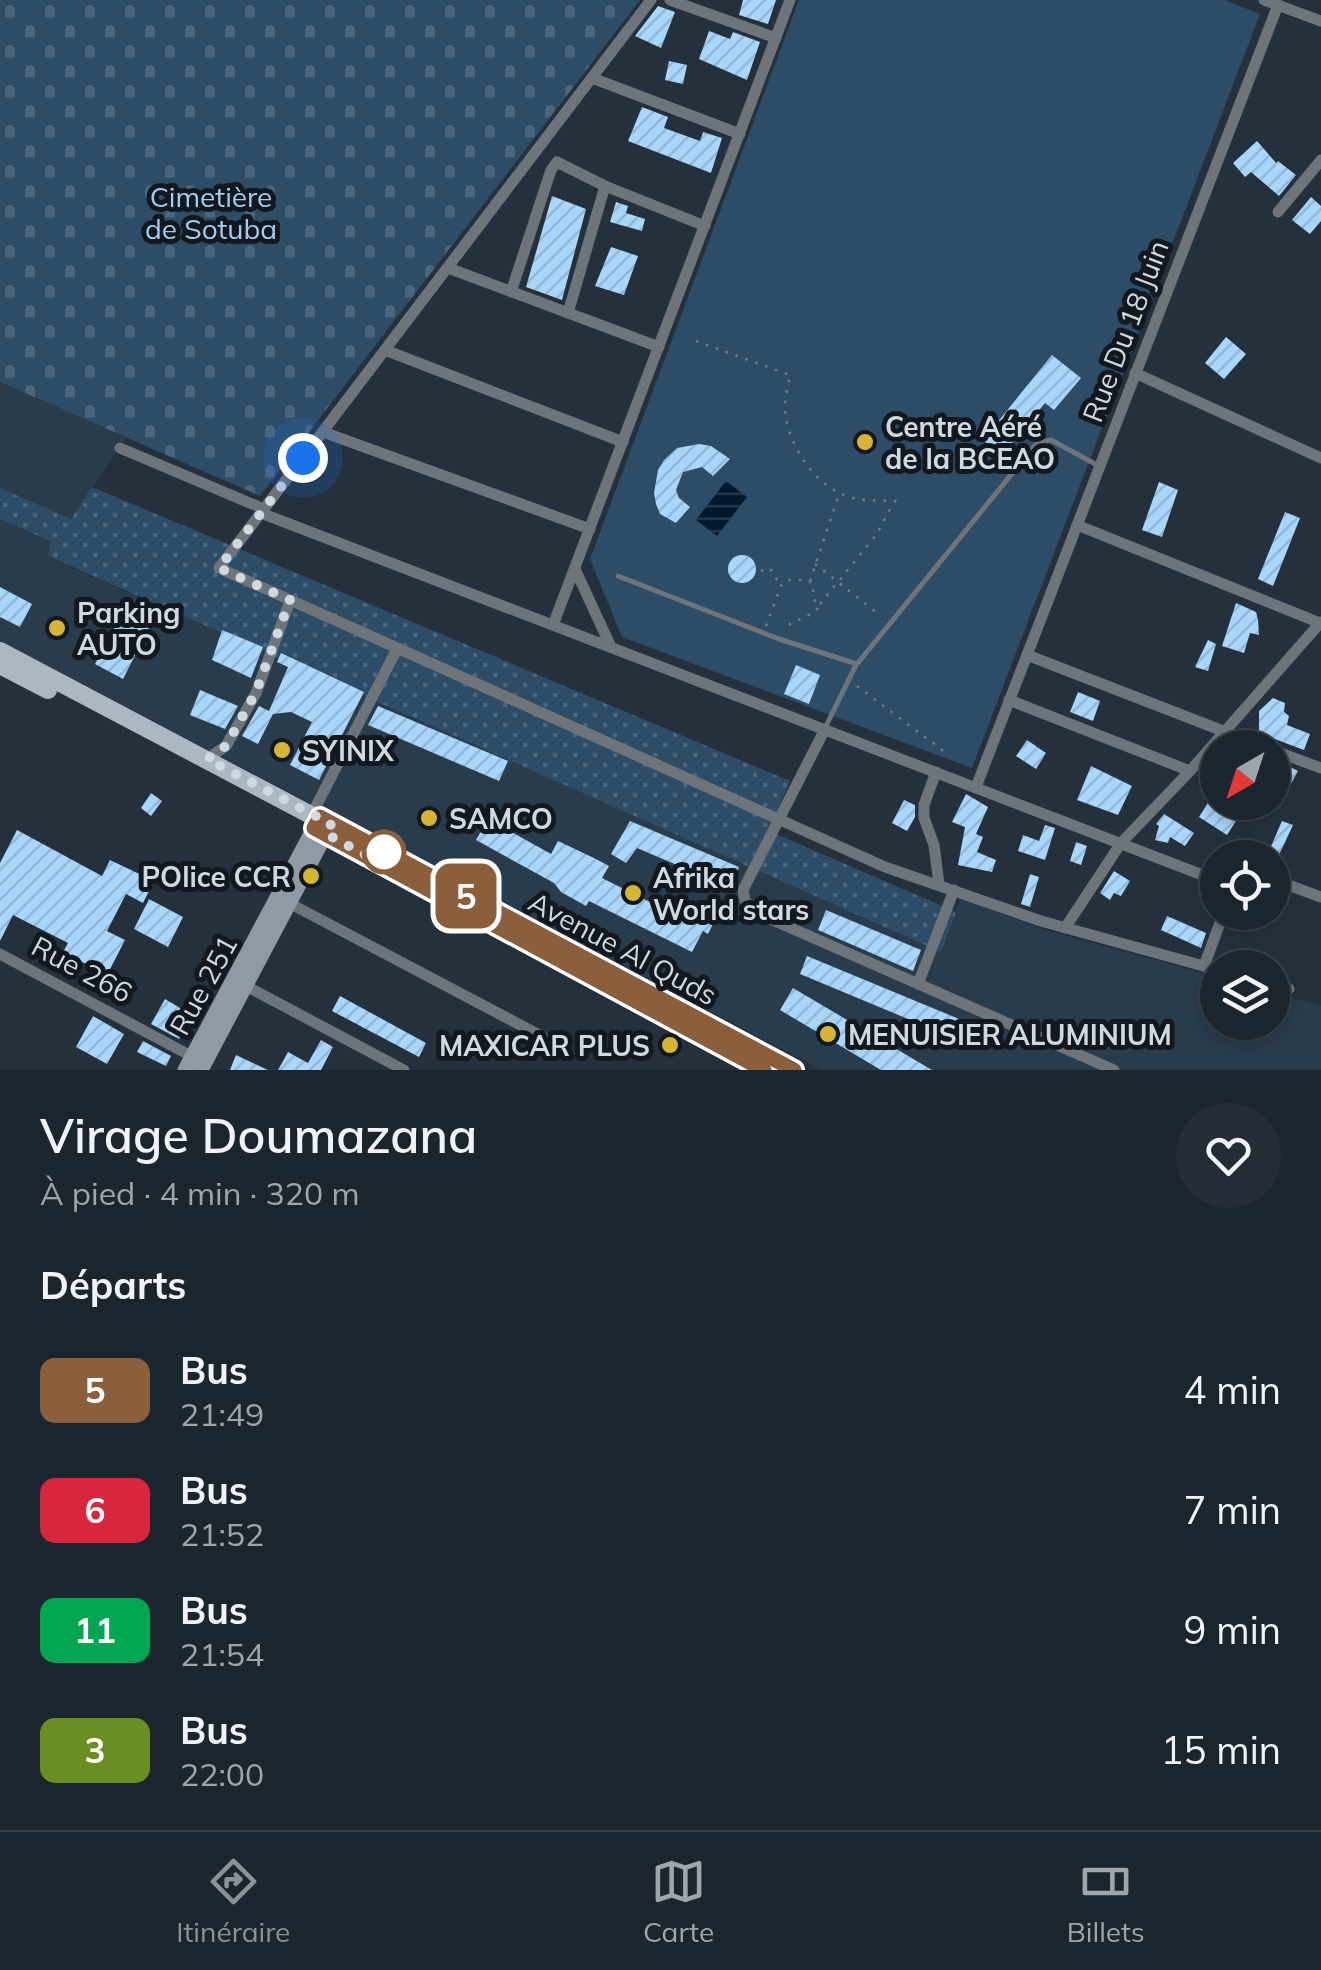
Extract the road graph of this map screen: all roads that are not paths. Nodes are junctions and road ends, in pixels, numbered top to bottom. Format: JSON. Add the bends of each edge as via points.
{"nodes":[{"id":1,"x":651,"y":0,"type":"edge"},
{"id":2,"x":670,"y":0,"type":"edge"},
{"id":3,"x":790,"y":0,"type":"edge"},
{"id":4,"x":1264,"y":0,"type":"edge"},
{"id":5,"x":1278,"y":5,"type":"junction"},
{"id":6,"x":1319,"y":16,"type":"edge"},
{"id":7,"x":776,"y":38,"type":"junction"},
{"id":8,"x":592,"y":78,"type":"junction"},
{"id":9,"x":740,"y":134,"type":"junction"},
{"id":10,"x":1321,"y":160,"type":"edge"},
{"id":11,"x":605,"y":186,"type":"junction"},
{"id":12,"x":1278,"y":212,"type":"dead end"},
{"id":13,"x":705,"y":226,"type":"junction"},
{"id":14,"x":448,"y":268,"type":"junction"},
{"id":15,"x":511,"y":292,"type":"junction"},
{"id":16,"x":568,"y":313,"type":"junction"},
{"id":17,"x":659,"y":347,"type":"junction"},
{"id":18,"x":385,"y":350,"type":"junction"},
{"id":19,"x":1136,"y":373,"type":"junction"},
{"id":20,"x":323,"y":432,"type":"junction"},
{"id":21,"x":623,"y":442,"type":"junction"},
{"id":22,"x":120,"y":448,"type":"dead end"},
{"id":23,"x":1321,"y":458,"type":"edge"},
{"id":24,"x":1100,"y":466,"type":"junction"},
{"id":25,"x":263,"y":511,"type":"junction"},
{"id":26,"x":1077,"y":525,"type":"junction"},
{"id":27,"x":590,"y":530,"type":"junction"},
{"id":28,"x":575,"y":569,"type":"junction"},
{"id":29,"x":618,"y":576,"type":"dead end"},
{"id":30,"x":290,"y":600,"type":"junction"},
{"id":31,"x":1320,"y":622,"type":"edge"},
{"id":32,"x":554,"y":625,"type":"junction"},
{"id":33,"x":611,"y":647,"type":"junction"},
{"id":34,"x":398,"y":649,"type":"junction"},
{"id":35,"x":0,"y":651,"type":"edge"},
{"id":36,"x":1027,"y":656,"type":"junction"},
{"id":37,"x":857,"y":664,"type":"junction"},
{"id":38,"x":0,"y":665,"type":"edge"},
{"id":39,"x":1009,"y":700,"type":"junction"},
{"id":40,"x":824,"y":729,"type":"junction"},
{"id":41,"x":1220,"y":730,"type":"edge"},
{"id":42,"x":1227,"y":730,"type":"edge"},
{"id":43,"x":1290,"y":756,"type":"edge"},
{"id":44,"x":207,"y":759,"type":"junction"},
{"id":45,"x":1200,"y":760,"type":"edge"},
{"id":46,"x":1321,"y":768,"type":"edge"},
{"id":47,"x":1190,"y":771,"type":"junction"},
{"id":48,"x":936,"y":772,"type":"junction"},
{"id":49,"x":976,"y":787,"type":"junction"},
{"id":50,"x":778,"y":822,"type":"junction"},
{"id":51,"x":320,"y":823,"type":"junction"},
{"id":52,"x":1121,"y":843,"type":"junction"},
{"id":53,"x":1200,"y":874,"type":"edge"},
{"id":54,"x":939,"y":884,"type":"junction"},
{"id":55,"x":1290,"y":886,"type":"edge"},
{"id":56,"x":954,"y":890,"type":"junction"},
{"id":57,"x":1321,"y":897,"type":"edge"},
{"id":58,"x":289,"y":904,"type":"junction"},
{"id":59,"x":1065,"y":928,"type":"junction"},
{"id":60,"x":0,"y":954,"type":"edge"},
{"id":61,"x":1200,"y":965,"type":"edge"},
{"id":62,"x":918,"y":984,"type":"junction"},
{"id":63,"x":246,"y":986,"type":"junction"},
{"id":64,"x":544,"y":1038,"type":"dead end"},
{"id":65,"x":193,"y":1066,"type":"edge"},
{"id":66,"x":404,"y":1070,"type":"edge"},
{"id":67,"x":764,"y":1070,"type":"edge"},
{"id":68,"x":794,"y":1070,"type":"edge"},
{"id":69,"x":1114,"y":1070,"type":"edge"}],
"edges":[{"from":1,"to":8,"type":"street"},
{"from":2,"to":7,"type":"street"},
{"from":3,"to":7,"type":"street"},
{"from":4,"to":5,"type":"street"},
{"from":5,"to":6,"type":"street"},
{"from":5,"to":19,"type":"street","name":"Rue Du 18 Juin"},
{"from":7,"to":9,"type":"street"},
{"from":8,"to":9,"type":"street"},
{"from":8,"to":14,"type":"street"},
{"from":9,"to":13,"type":"street"},
{"from":10,"to":12,"type":"street"},
{"from":11,"to":13,"type":"street"},
{"from":11,"to":15,"type":"street","via":[[558,162]]},
{"from":11,"to":16,"type":"street"},
{"from":13,"to":17,"type":"street"},
{"from":14,"to":15,"type":"street"},
{"from":14,"to":18,"type":"street"},
{"from":15,"to":16,"type":"street"},
{"from":16,"to":17,"type":"street"},
{"from":17,"to":21,"type":"street"},
{"from":18,"to":20,"type":"street"},
{"from":18,"to":21,"type":"street"},
{"from":19,"to":23,"type":"street"},
{"from":19,"to":24,"type":"street","name":"Rue Du 18 Juin"},
{"from":20,"to":25,"type":"street"},
{"from":20,"to":27,"type":"street"},
{"from":21,"to":27,"type":"street"},
{"from":22,"to":25,"type":"street"},
{"from":24,"to":26,"type":"street","name":"Rue Du 18 Juin"},
{"from":24,"to":37,"type":"lane","via":[[1050,440],[1037,443]]},
{"from":25,"to":30,"type":"street","via":[[219,568]]},
{"from":25,"to":32,"type":"street"},
{"from":26,"to":31,"type":"street"},
{"from":26,"to":36,"type":"street","name":"Rue Du 18 Juin"},
{"from":27,"to":28,"type":"street"},
{"from":28,"to":32,"type":"street"},
{"from":28,"to":33,"type":"street"},
{"from":29,"to":37,"type":"lane"},
{"from":30,"to":34,"type":"street"},
{"from":30,"to":44,"type":"street","via":[[256,692],[226,746]]},
{"from":31,"to":42,"type":"street"},
{"from":32,"to":33,"type":"street"},
{"from":33,"to":40,"type":"street"},
{"from":34,"to":50,"type":"street"},
{"from":34,"to":51,"type":"street"},
{"from":35,"to":44,"type":"main road","name":"Avenue Al Quds"},
{"from":36,"to":39,"type":"street","name":"Rue Du 18 Juin"},
{"from":36,"to":41,"type":"street"},
{"from":37,"to":40,"type":"lane"},
{"from":38,"to":51,"type":"main road","name":"Avenue Al Quds"},
{"from":39,"to":47,"type":"street"},
{"from":39,"to":49,"type":"street","name":"Rue Du 18 Juin"},
{"from":40,"to":48,"type":"street"},
{"from":40,"to":50,"type":"street"},
{"from":43,"to":46,"type":"street"},
{"from":44,"to":51,"type":"main road","name":"Avenue Al Quds"},
{"from":45,"to":47,"type":"street"},
{"from":47,"to":52,"type":"street"},
{"from":48,"to":49,"type":"street"},
{"from":48,"to":54,"type":"street","via":[[924,818]]},
{"from":49,"to":52,"type":"street"},
{"from":50,"to":54,"type":"street"},
{"from":50,"to":62,"type":"street","via":[[742,890],[745,901],[757,913]]},
{"from":51,"to":58,"type":"main road","name":"Rue 251"},
{"from":51,"to":65,"type":"main road","name":"Rue 251"},
{"from":51,"to":67,"type":"main road","name":"Avenue Al Quds"},
{"from":51,"to":68,"type":"main road","name":"Avenue Al Quds"},
{"from":52,"to":53,"type":"street"},
{"from":52,"to":59,"type":"street"},
{"from":54,"to":56,"type":"street"},
{"from":55,"to":57,"type":"street"},
{"from":56,"to":59,"type":"street"},
{"from":56,"to":62,"type":"street"},
{"from":58,"to":63,"type":"main road","name":"Rue 251"},
{"from":58,"to":64,"type":"street"},
{"from":59,"to":61,"type":"street"},
{"from":60,"to":65,"type":"street","name":"Rue 266"},
{"from":62,"to":69,"type":"street"},
{"from":63,"to":65,"type":"main road","name":"Rue 251"},
{"from":63,"to":66,"type":"street"}]}
